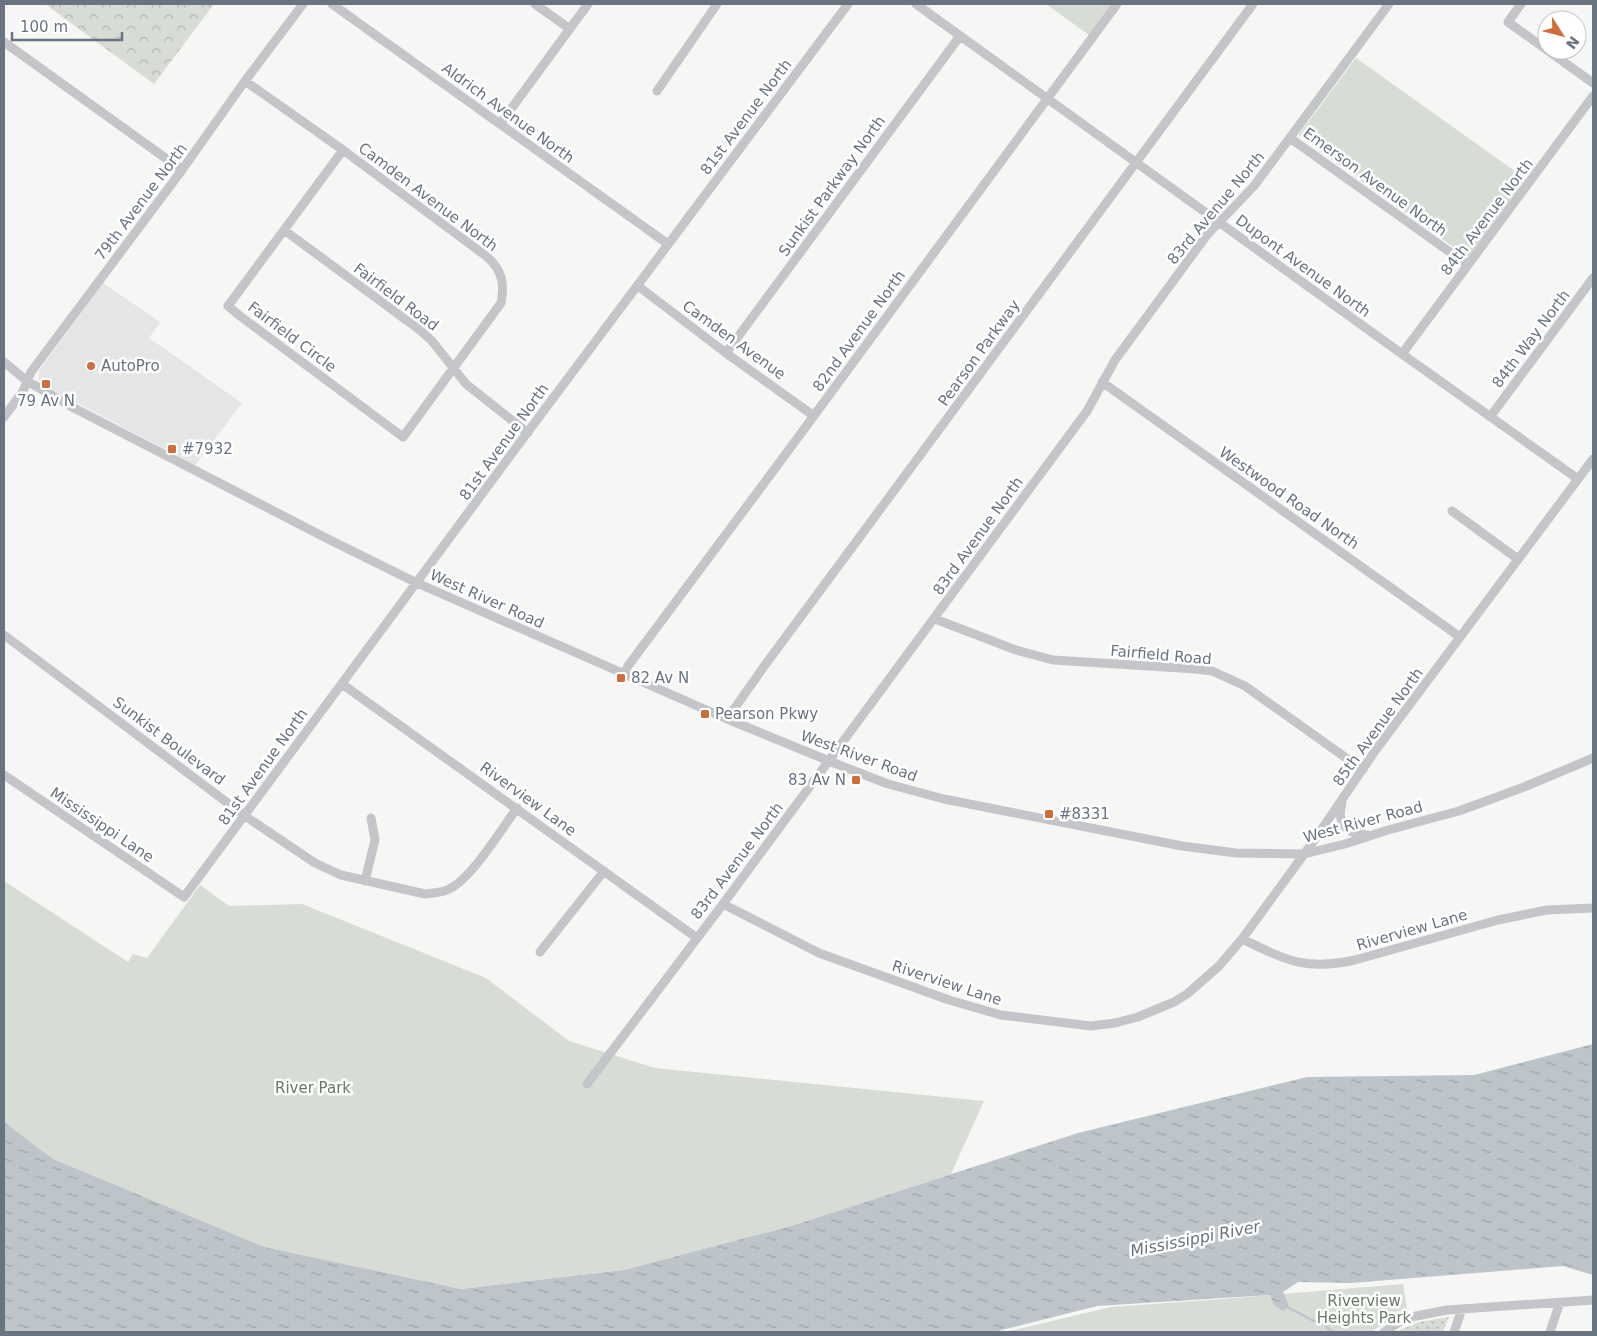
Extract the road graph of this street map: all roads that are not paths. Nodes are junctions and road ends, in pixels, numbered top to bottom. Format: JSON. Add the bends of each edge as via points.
{"nodes":[{"id":1,"x":303,"y":4,"type":"edge"},
{"id":2,"x":332,"y":4,"type":"edge"},
{"id":3,"x":535,"y":4,"type":"edge"},
{"id":4,"x":588,"y":4,"type":"edge"},
{"id":5,"x":717,"y":4,"type":"edge"},
{"id":6,"x":848,"y":4,"type":"edge"},
{"id":7,"x":916,"y":4,"type":"edge"},
{"id":8,"x":1117,"y":4,"type":"edge"},
{"id":9,"x":1253,"y":4,"type":"edge"},
{"id":10,"x":1389,"y":4,"type":"edge"},
{"id":11,"x":1521,"y":4,"type":"edge"},
{"id":12,"x":570,"y":29,"type":"junction"},
{"id":13,"x":960,"y":36,"type":"junction"},
{"id":14,"x":4,"y":42,"type":"edge"},
{"id":15,"x":245,"y":81,"type":"junction"},
{"id":16,"x":1593,"y":83,"type":"edge"},
{"id":17,"x":657,"y":91,"type":"dead end"},
{"id":18,"x":1593,"y":96,"type":"edge"},
{"id":19,"x":1048,"y":98,"type":"junction"},
{"id":20,"x":500,"y":124,"type":"junction"},
{"id":21,"x":1290,"y":138,"type":"junction"},
{"id":22,"x":343,"y":150,"type":"junction"},
{"id":23,"x":1136,"y":162,"type":"junction"},
{"id":24,"x":182,"y":170,"type":"junction"},
{"id":25,"x":1219,"y":222,"type":"junction"},
{"id":26,"x":284,"y":230,"type":"junction"},
{"id":27,"x":668,"y":244,"type":"junction"},
{"id":28,"x":1468,"y":265,"type":"junction"},
{"id":29,"x":1593,"y":278,"type":"edge"},
{"id":30,"x":638,"y":286,"type":"junction"},
{"id":31,"x":726,"y":353,"type":"junction"},
{"id":32,"x":1402,"y":354,"type":"junction"},
{"id":33,"x":4,"y":362,"type":"edge"},
{"id":34,"x":453,"y":369,"type":"junction"},
{"id":35,"x":28,"y":381,"type":"junction"},
{"id":36,"x":1102,"y":382,"type":"junction"},
{"id":37,"x":814,"y":416,"type":"junction"},
{"id":38,"x":4,"y":417,"type":"edge"},
{"id":39,"x":1490,"y":417,"type":"junction"},
{"id":40,"x":528,"y":433,"type":"junction"},
{"id":41,"x":1593,"y":459,"type":"edge"},
{"id":42,"x":1578,"y":479,"type":"junction"},
{"id":43,"x":1452,"y":511,"type":"dead end"},
{"id":44,"x":1518,"y":559,"type":"junction"},
{"id":45,"x":417,"y":583,"type":"junction"},
{"id":46,"x":935,"y":619,"type":"junction"},
{"id":47,"x":4,"y":635,"type":"edge"},
{"id":48,"x":1460,"y":637,"type":"junction"},
{"id":49,"x":624,"y":674,"type":"junction"},
{"id":50,"x":342,"y":684,"type":"junction"},
{"id":51,"x":727,"y":719,"type":"junction"},
{"id":52,"x":1593,"y":758,"type":"edge"},
{"id":53,"x":829,"y":761,"type":"junction"},
{"id":54,"x":1363,"y":770,"type":"junction"},
{"id":55,"x":4,"y":774,"type":"edge"},
{"id":56,"x":1344,"y":798,"type":"junction"},
{"id":57,"x":517,"y":808,"type":"junction"},
{"id":58,"x":245,"y":816,"type":"junction"},
{"id":59,"x":371,"y":818,"type":"dead end"},
{"id":60,"x":1371,"y":835,"type":"junction"},
{"id":61,"x":1304,"y":854,"type":"junction"},
{"id":62,"x":604,"y":871,"type":"junction"},
{"id":63,"x":365,"y":881,"type":"junction"},
{"id":64,"x":184,"y":897,"type":"joint"},
{"id":65,"x":723,"y":904,"type":"junction"},
{"id":66,"x":1593,"y":908,"type":"edge"},
{"id":67,"x":697,"y":938,"type":"junction"},
{"id":68,"x":1242,"y":939,"type":"junction"},
{"id":69,"x":540,"y":952,"type":"dead end"},
{"id":70,"x":1174,"y":1002,"type":"joint"},
{"id":71,"x":588,"y":1084,"type":"dead end"},
{"id":72,"x":1593,"y":1300,"type":"edge"},
{"id":73,"x":1560,"y":1302,"type":"junction"},
{"id":74,"x":1462,"y":1309,"type":"junction"},
{"id":75,"x":1384,"y":1332,"type":"edge"},
{"id":76,"x":1454,"y":1332,"type":"edge"},
{"id":77,"x":1550,"y":1332,"type":"edge"}],
"edges":[{"from":1,"to":15,"type":"street","name":"79th Avenue North"},
{"from":2,"to":20,"type":"street","name":"Aldrich Avenue North"},
{"from":3,"to":12,"type":"street"},
{"from":4,"to":12,"type":"street"},
{"from":5,"to":17,"type":"street"},
{"from":6,"to":27,"type":"street","name":"81st Avenue North"},
{"from":7,"to":13,"type":"street","name":"Dupont Avenue North"},
{"from":8,"to":19,"type":"street","name":"82nd Avenue North"},
{"from":9,"to":23,"type":"street","name":"Pearson Parkway"},
{"from":10,"to":21,"type":"street","name":"83rd Avenue North"},
{"from":11,"to":16,"type":"street","via":[[1508,22]]},
{"from":12,"to":20,"type":"street"},
{"from":13,"to":19,"type":"street","name":"Dupont Avenue North"},
{"from":13,"to":31,"type":"street","name":"Sunkist Parkway North"},
{"from":14,"to":24,"type":"street"},
{"from":15,"to":22,"type":"street","name":"Camden Avenue North"},
{"from":15,"to":24,"type":"street","name":"79th Avenue North"},
{"from":18,"to":28,"type":"street","name":"84th Avenue North"},
{"from":19,"to":23,"type":"street","name":"Dupont Avenue North"},
{"from":19,"to":37,"type":"street","name":"82nd Avenue North"},
{"from":20,"to":27,"type":"street","name":"Aldrich Avenue North"},
{"from":21,"to":25,"type":"street","name":"83rd Avenue North","via":[[1254,186]]},
{"from":21,"to":28,"type":"street","name":"Emerson Avenue North"},
{"from":22,"to":26,"type":"street","name":"Fairfield Circle"},
{"from":22,"to":34,"type":"street","name":"Camden Avenue North","via":[[486,256],[500,272],[503,282],[501,303]]},
{"from":23,"to":25,"type":"street","name":"Dupont Avenue North"},
{"from":23,"to":51,"type":"street","name":"Pearson Parkway"},
{"from":24,"to":35,"type":"street","name":"79th Avenue North"},
{"from":25,"to":32,"type":"street","name":"Dupont Avenue North"},
{"from":25,"to":36,"type":"street","name":"83rd Avenue North"},
{"from":26,"to":34,"type":"street","name":"Fairfield Road","via":[[432,341]]},
{"from":26,"to":34,"type":"street","name":"Fairfield Circle","via":[[228,306],[240,316],[403,437]]},
{"from":27,"to":30,"type":"street","name":"81st Avenue North"},
{"from":28,"to":32,"type":"street","name":"84th Avenue North"},
{"from":29,"to":39,"type":"street","name":"84th Way North"},
{"from":30,"to":31,"type":"street","name":"Camden Avenue"},
{"from":30,"to":40,"type":"street","name":"81st Avenue North"},
{"from":31,"to":37,"type":"street","name":"Camden Avenue"},
{"from":32,"to":39,"type":"street","name":"Dupont Avenue North"},
{"from":33,"to":35,"type":"street","name":"West River Road"},
{"from":34,"to":40,"type":"street","name":"Fairfield Road","via":[[466,384]]},
{"from":35,"to":38,"type":"street","name":"79th Avenue North"},
{"from":35,"to":45,"type":"street","name":"West River Road","via":[[74,408]]},
{"from":36,"to":46,"type":"street","name":"83rd Avenue North","via":[[1087,411]]},
{"from":36,"to":48,"type":"street","name":"Westwood Road North"},
{"from":37,"to":49,"type":"street","name":"82nd Avenue North"},
{"from":39,"to":42,"type":"street","name":"Dupont Avenue North"},
{"from":40,"to":45,"type":"street","name":"81st Avenue North"},
{"from":41,"to":42,"type":"street","name":"85th Avenue North"},
{"from":42,"to":44,"type":"street","name":"85th Avenue North"},
{"from":43,"to":44,"type":"street"},
{"from":44,"to":48,"type":"street","name":"85th Avenue North"},
{"from":45,"to":49,"type":"street","name":"West River Road"},
{"from":45,"to":50,"type":"street","name":"81st Avenue North"},
{"from":46,"to":53,"type":"street","name":"83rd Avenue North"},
{"from":46,"to":54,"type":"street","name":"Fairfield Road","via":[[1016,650],[1053,660],[1212,671],[1245,686]]},
{"from":47,"to":58,"type":"street","name":"Sunkist Boulevard"},
{"from":48,"to":54,"type":"street","name":"85th Avenue North"},
{"from":49,"to":51,"type":"street","name":"West River Road"},
{"from":50,"to":57,"type":"street","name":"Riverview Lane"},
{"from":50,"to":58,"type":"street","name":"81st Avenue North"},
{"from":51,"to":53,"type":"street","name":"West River Road"},
{"from":52,"to":60,"type":"street","name":"West River Road","via":[[1481,803]]},
{"from":53,"to":61,"type":"street","name":"West River Road","via":[[904,789],[1010,813],[1215,850]]},
{"from":53,"to":65,"type":"street","name":"83rd Avenue North"},
{"from":54,"to":56,"type":"street","name":"85th Avenue North"},
{"from":55,"to":64,"type":"street","name":"Mississippi Lane"},
{"from":56,"to":60,"type":"street","via":[[1340,813],[1345,826],[1354,833]]},
{"from":56,"to":61,"type":"street","name":"85th Avenue North"},
{"from":57,"to":62,"type":"street","name":"Riverview Lane"},
{"from":57,"to":63,"type":"street","name":"Sunkist Boulevard","via":[[470,872],[442,897]]},
{"from":58,"to":63,"type":"street","name":"Sunkist Boulevard","via":[[321,866]]},
{"from":58,"to":64,"type":"street","name":"81st Avenue North"},
{"from":59,"to":63,"type":"street","via":[[375,840]]},
{"from":60,"to":61,"type":"street","name":"West River Road"},
{"from":61,"to":68,"type":"street","name":"85th Avenue North"},
{"from":62,"to":67,"type":"street","name":"Riverview Lane"},
{"from":62,"to":69,"type":"street"},
{"from":65,"to":67,"type":"street","name":"83rd Avenue North"},
{"from":65,"to":70,"type":"street","name":"Riverview Lane","via":[[819,952],[949,1000],[1000,1015],[1091,1026],[1138,1017]]},
{"from":66,"to":68,"type":"street","name":"Riverview Lane","via":[[1546,910],[1498,920],[1337,964],[1299,963]]},
{"from":67,"to":71,"type":"street","name":"83rd Avenue North"},
{"from":68,"to":70,"type":"street","name":"85th Avenue North","via":[[1219,966]]},
{"from":72,"to":73,"type":"street"},
{"from":73,"to":74,"type":"street"},
{"from":73,"to":77,"type":"street"},
{"from":74,"to":75,"type":"street","via":[[1411,1317]]},
{"from":74,"to":76,"type":"street"}]}
